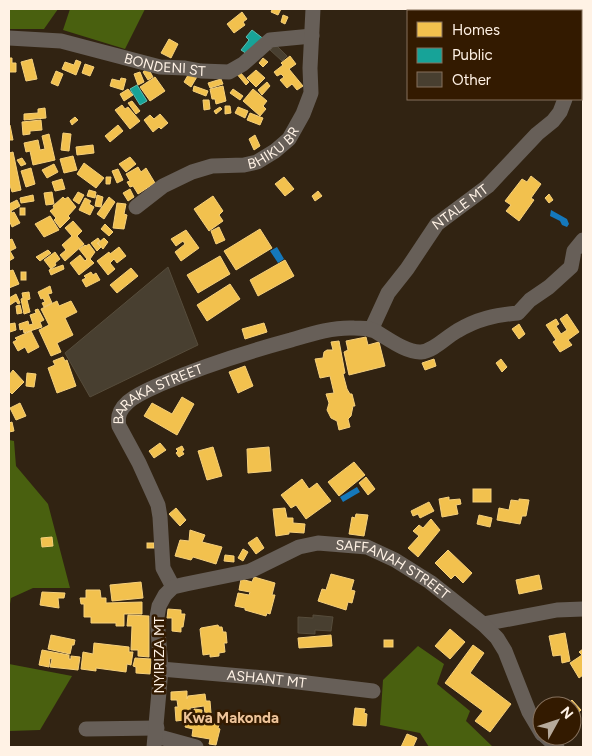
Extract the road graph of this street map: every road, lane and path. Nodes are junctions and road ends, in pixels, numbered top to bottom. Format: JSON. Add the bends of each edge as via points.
{"nodes":[{"id":1,"x":312,"y":9,"type":"edge"},
{"id":2,"x":312,"y":36,"type":"junction"},
{"id":3,"x":9,"y":38,"type":"edge"},
{"id":4,"x":565,"y":100,"type":"edge"},
{"id":5,"x":136,"y":207,"type":"dead end"},
{"id":6,"x":583,"y":240,"type":"edge"},
{"id":7,"x":371,"y":330,"type":"junction"},
{"id":8,"x":173,"y":587,"type":"junction"},
{"id":9,"x":583,"y":609,"type":"edge"},
{"id":10,"x":483,"y":624,"type":"junction"},
{"id":11,"x":161,"y":668,"type":"junction"},
{"id":12,"x":373,"y":691,"type":"dead end"},
{"id":13,"x":532,"y":717,"type":"edge"},
{"id":14,"x":86,"y":729,"type":"dead end"},
{"id":15,"x":156,"y":737,"type":"edge"},
{"id":16,"x":196,"y":747,"type":"edge"}],
"edges":[{"from":1,"to":2,"type":"street","name":"BHIKU BR"},
{"from":2,"to":3,"type":"street","name":"BONDENI ST","via":[[270,40],[229,72],[160,67],[61,41]]},
{"from":2,"to":5,"type":"street","name":"BHIKU BR","via":[[312,93],[289,139],[257,162],[244,166],[212,166],[192,172],[163,186]]},
{"from":4,"to":7,"type":"street","name":"NTALE MT","via":[[553,121],[488,186],[437,224],[388,293]]},
{"from":6,"to":7,"type":"street","via":[[574,251],[571,267],[518,313],[490,316],[421,352],[410,350]]},
{"from":7,"to":8,"type":"street","name":"BARAKA STREET","via":[[341,328],[233,357],[179,376],[135,397],[124,406],[118,419],[119,426],[158,504],[162,568]]},
{"from":8,"to":10,"type":"street","name":"SAFFANAH STREET","via":[[250,571],[308,544],[352,545],[395,560],[430,582]]},
{"from":8,"to":11,"type":"street","name":"NYIRIZA MT","via":[[159,606],[157,618]]},
{"from":9,"to":10,"type":"street","via":[[557,610]]},
{"from":10,"to":13,"type":"street","name":"SAFFANAH STREET","via":[[505,651]]},
{"from":11,"to":12,"type":"street","name":"ASHANT MT"},
{"from":11,"to":15,"type":"street","name":"NYIRIZA MT"},
{"from":14,"to":15,"type":"street"},
{"from":15,"to":16,"type":"street"}]}
